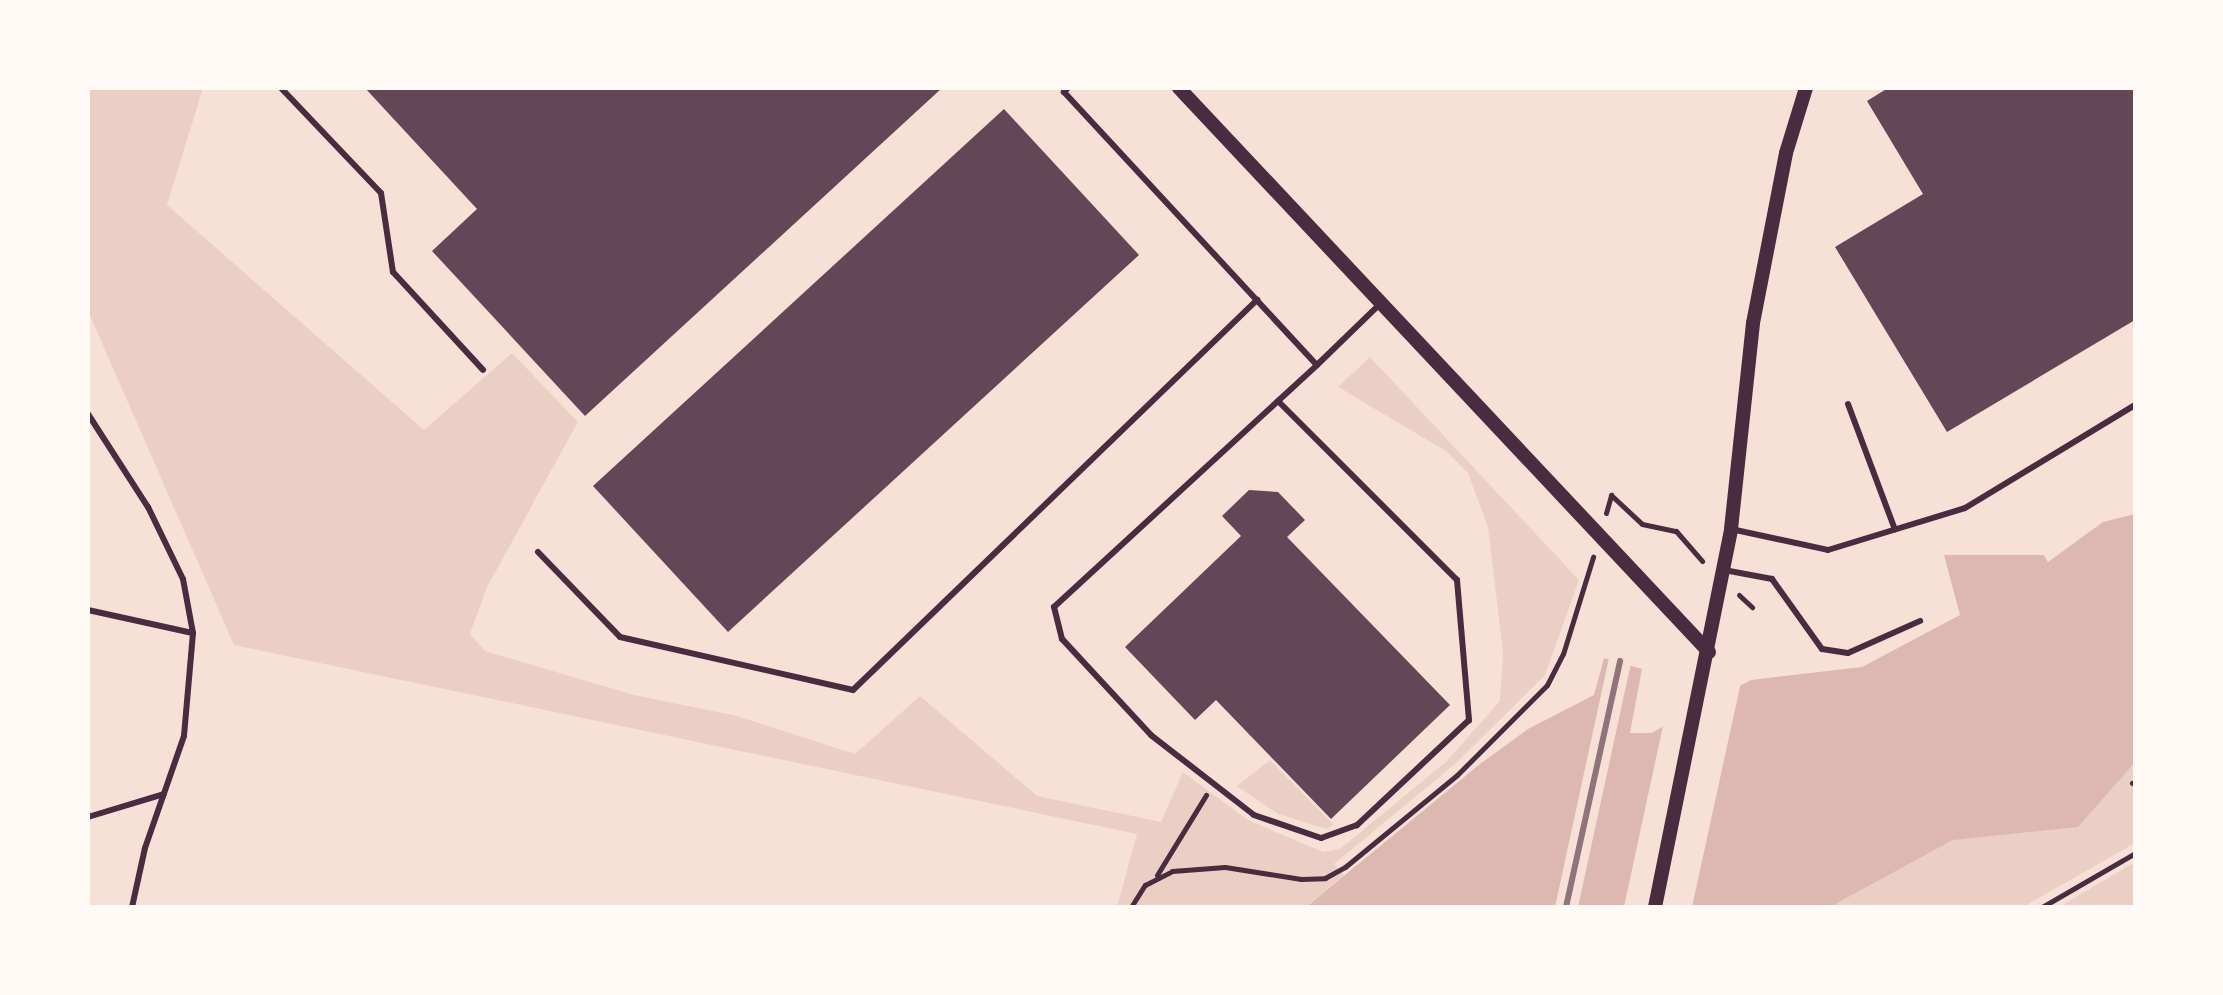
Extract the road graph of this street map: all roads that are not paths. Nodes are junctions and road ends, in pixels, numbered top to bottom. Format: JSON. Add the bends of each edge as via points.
{"nodes":[{"id":1,"x":281,"y":88,"type":"edge"},
{"id":2,"x":1068,"y":88,"type":"edge"},
{"id":3,"x":1179,"y":88,"type":"edge"},
{"id":4,"x":1806,"y":88,"type":"edge"},
{"id":5,"x":1257,"y":300,"type":"junction"},
{"id":6,"x":1379,"y":305,"type":"junction"},
{"id":7,"x":1317,"y":365,"type":"junction"},
{"id":8,"x":483,"y":370,"type":"dead end"},
{"id":9,"x":1278,"y":401,"type":"junction"},
{"id":10,"x":1848,"y":404,"type":"dead end"},
{"id":11,"x":2135,"y":405,"type":"edge"},
{"id":12,"x":88,"y":414,"type":"edge"},
{"id":13,"x":1731,"y":529,"type":"junction"},
{"id":14,"x":1895,"y":530,"type":"junction"},
{"id":15,"x":538,"y":552,"type":"dead end"},
{"id":16,"x":1724,"y":570,"type":"junction"},
{"id":17,"x":88,"y":610,"type":"edge"},
{"id":18,"x":1920,"y":621,"type":"dead end"},
{"id":19,"x":193,"y":633,"type":"junction"},
{"id":20,"x":1709,"y":652,"type":"junction"},
{"id":21,"x":164,"y":794,"type":"junction"},
{"id":22,"x":88,"y":817,"type":"edge"},
{"id":23,"x":132,"y":907,"type":"edge"},
{"id":24,"x":1655,"y":907,"type":"edge"}],
"edges":[{"from":1,"to":8,"type":"lane","via":[[381,193],[393,272]]},
{"from":2,"to":5,"type":"lane","via":[[1064,92]]},
{"from":3,"to":6,"type":"street"},
{"from":4,"to":13,"type":"street","via":[[1786,153],[1753,323]]},
{"from":5,"to":7,"type":"lane"},
{"from":5,"to":15,"type":"lane","via":[[853,690],[620,637]]},
{"from":6,"to":7,"type":"lane"},
{"from":6,"to":20,"type":"street"},
{"from":7,"to":9,"type":"lane"},
{"from":9,"to":9,"type":"lane","via":[[1054,607],[1062,639],[1151,735],[1254,815],[1321,838],[1357,825],[1469,720],[1457,580]]},
{"from":10,"to":14,"type":"lane"},
{"from":11,"to":14,"type":"lane","via":[[1965,508]]},
{"from":12,"to":19,"type":"lane","via":[[148,507],[183,579]]},
{"from":13,"to":14,"type":"lane","via":[[1828,550]]},
{"from":13,"to":16,"type":"street"},
{"from":16,"to":18,"type":"lane","via":[[1772,579],[1822,649],[1848,653]]},
{"from":16,"to":20,"type":"street"},
{"from":17,"to":19,"type":"lane"},
{"from":19,"to":21,"type":"lane","via":[[184,736]]},
{"from":20,"to":24,"type":"street"},
{"from":21,"to":22,"type":"lane"},
{"from":21,"to":23,"type":"lane"}]}
